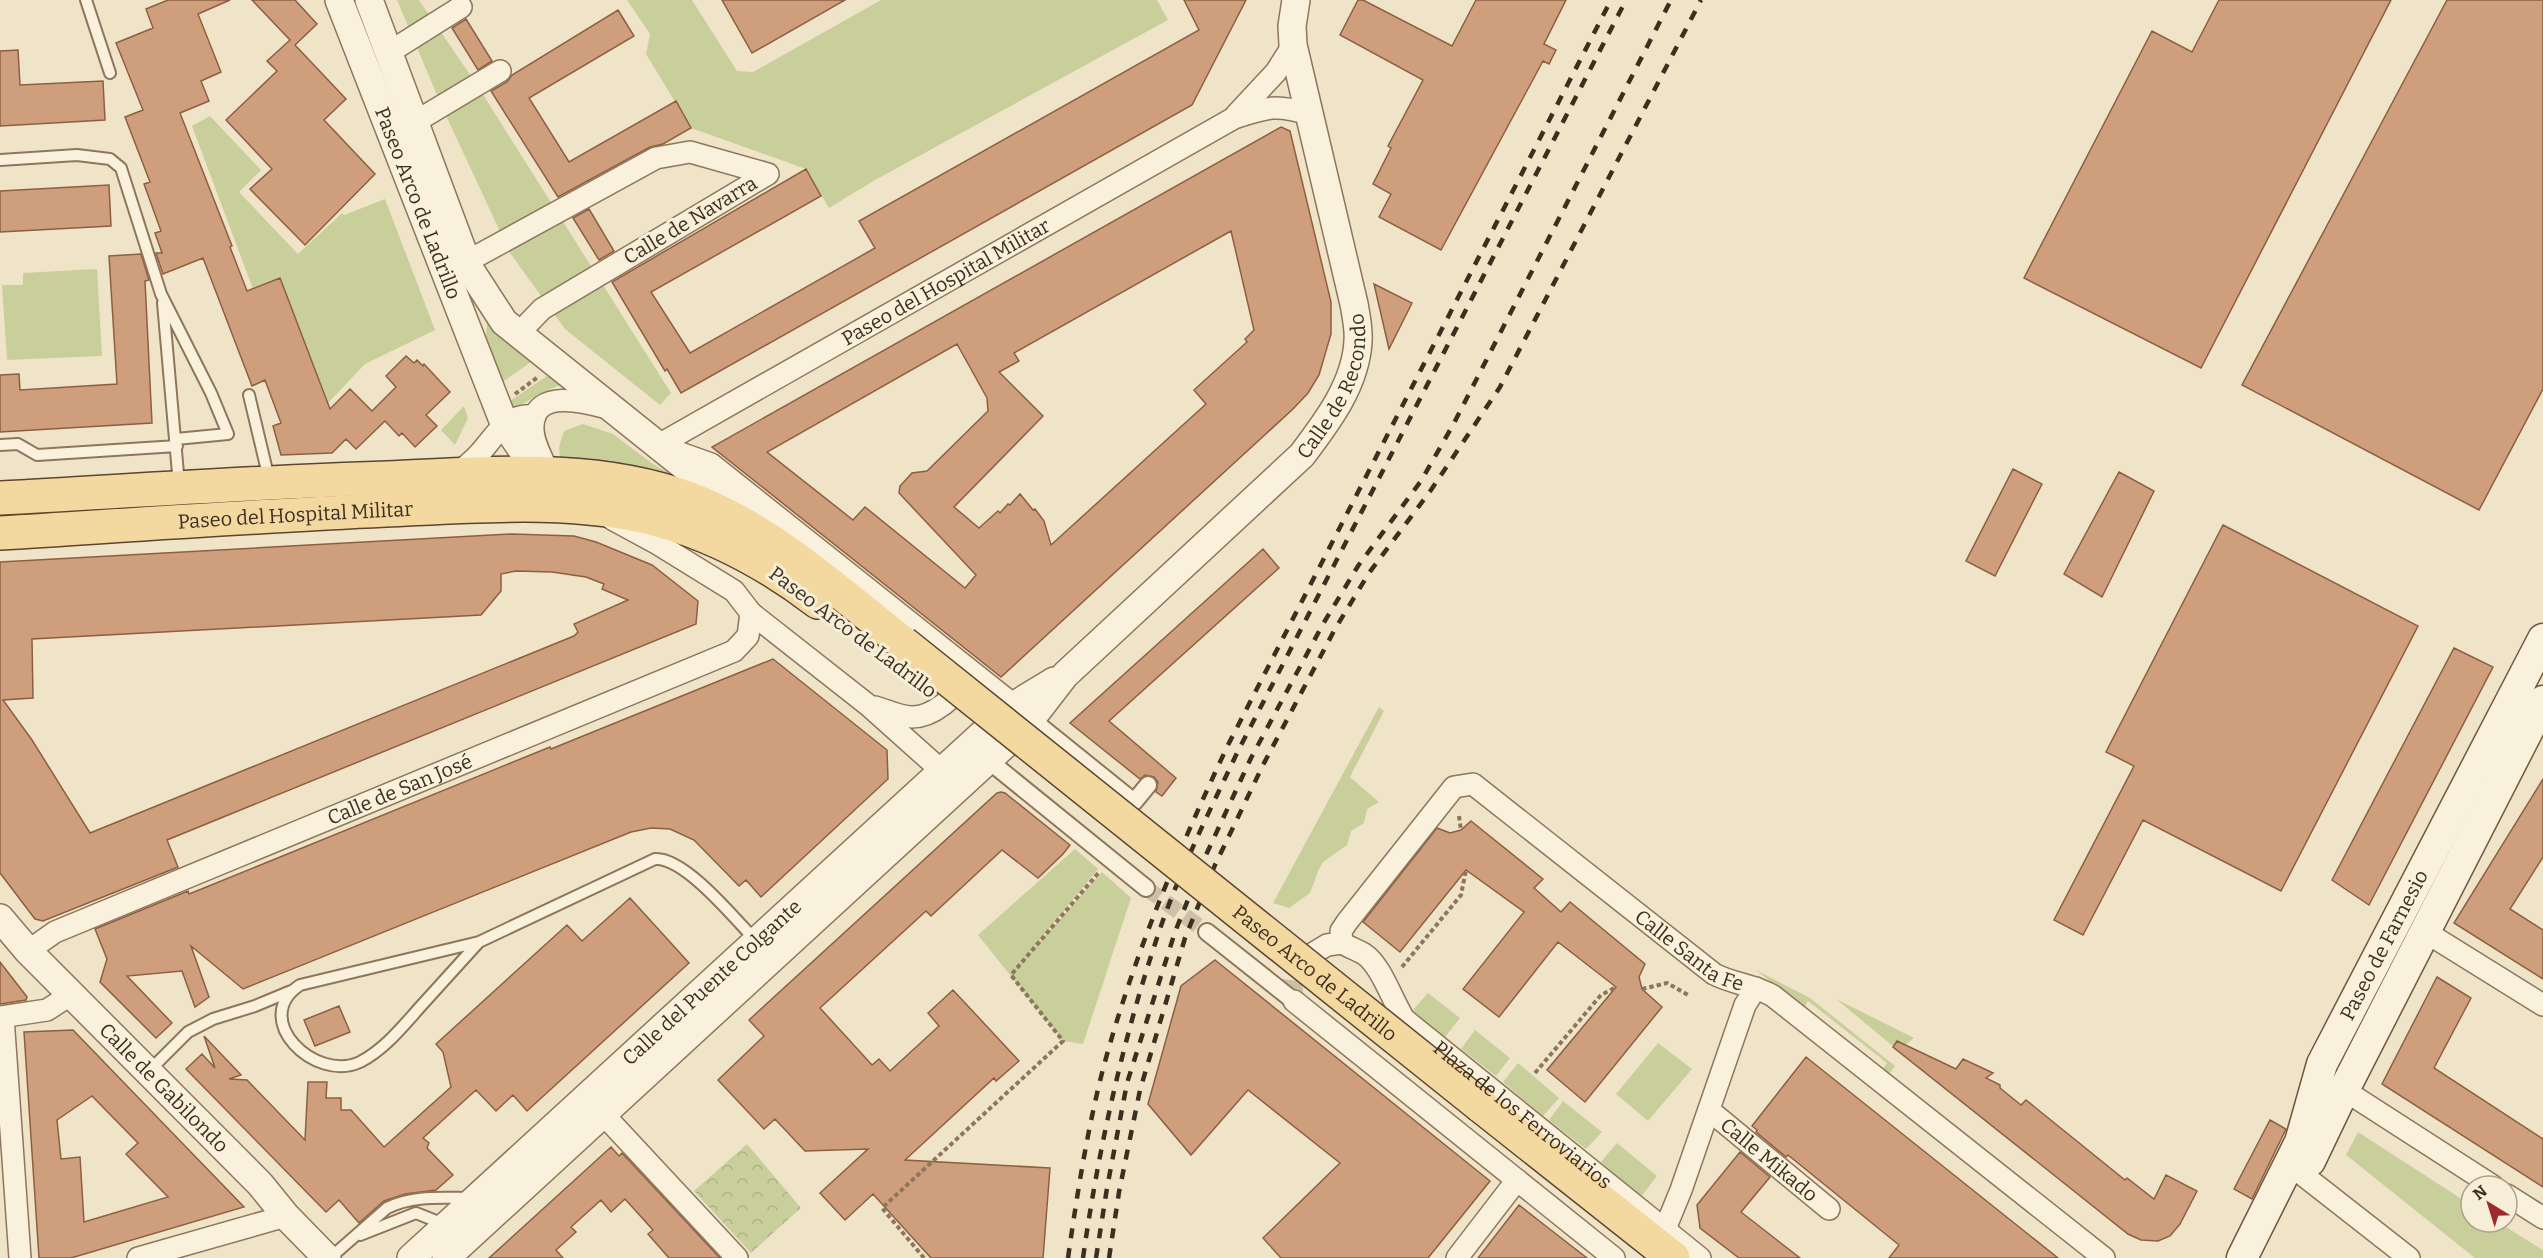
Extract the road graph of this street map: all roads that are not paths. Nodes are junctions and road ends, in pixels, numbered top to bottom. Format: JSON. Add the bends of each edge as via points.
{"nodes":[{"id":1,"x":86,"y":0,"type":"edge"},
{"id":2,"x":339,"y":0,"type":"edge"},
{"id":3,"x":369,"y":0,"type":"edge"},
{"id":4,"x":1296,"y":0,"type":"edge"},
{"id":5,"x":460,"y":7,"type":"dead end"},
{"id":6,"x":1293,"y":45,"type":"junction"},
{"id":7,"x":388,"y":53,"type":"junction"},
{"id":8,"x":500,"y":71,"type":"dead end"},
{"id":9,"x":110,"y":73,"type":"dead end"},
{"id":10,"x":1310,"y":114,"type":"junction"},
{"id":11,"x":1234,"y":118,"type":"junction"},
{"id":12,"x":415,"y":122,"type":"junction"},
{"id":13,"x":0,"y":160,"type":"edge"},
{"id":14,"x":466,"y":262,"type":"junction"},
{"id":15,"x":162,"y":294,"type":"junction"},
{"id":16,"x":518,"y":334,"type":"junction"},
{"id":17,"x":249,"y":395,"type":"dead end"},
{"id":18,"x":611,"y":409,"type":"junction"},
{"id":19,"x":501,"y":414,"type":"junction"},
{"id":20,"x":535,"y":416,"type":"junction"},
{"id":21,"x":177,"y":442,"type":"junction"},
{"id":22,"x":0,"y":445,"type":"edge"},
{"id":23,"x":657,"y":446,"type":"junction"},
{"id":24,"x":550,"y":475,"type":"junction"},
{"id":25,"x":454,"y":476,"type":"junction"},
{"id":26,"x":269,"y":483,"type":"junction"},
{"id":27,"x":183,"y":492,"type":"junction"},
{"id":28,"x":0,"y":498,"type":"edge"},
{"id":29,"x":591,"y":508,"type":"junction"},
{"id":30,"x":0,"y":533,"type":"edge"},
{"id":31,"x":762,"y":535,"type":"junction"},
{"id":32,"x":751,"y":613,"type":"junction"},
{"id":33,"x":2543,"y":639,"type":"edge"},
{"id":34,"x":897,"y":650,"type":"junction"},
{"id":35,"x":958,"y":663,"type":"junction"},
{"id":36,"x":2543,"y":701,"type":"edge"},
{"id":37,"x":868,"y":705,"type":"junction"},
{"id":38,"x":1022,"y":712,"type":"junction"},
{"id":39,"x":988,"y":760,"type":"junction"},
{"id":40,"x":951,"y":779,"type":"junction"},
{"id":41,"x":1148,"y":785,"type":"dead end"},
{"id":42,"x":1146,"y":888,"type":"tunnel mouth"},
{"id":43,"x":0,"y":918,"type":"edge"},
{"id":44,"x":2424,"y":931,"type":"junction"},
{"id":45,"x":1207,"y":932,"type":"tunnel mouth"},
{"id":46,"x":479,"y":942,"type":"junction"},
{"id":47,"x":757,"y":942,"type":"junction"},
{"id":48,"x":1342,"y":943,"type":"junction"},
{"id":49,"x":28,"y":951,"type":"junction"},
{"id":50,"x":1312,"y":954,"type":"tunnel mouth"},
{"id":51,"x":1756,"y":988,"type":"junction"},
{"id":52,"x":291,"y":991,"type":"junction"},
{"id":53,"x":70,"y":994,"type":"junction"},
{"id":54,"x":1294,"y":1001,"type":"joint"},
{"id":55,"x":2543,"y":1005,"type":"edge"},
{"id":56,"x":2,"y":1017,"type":"edge"},
{"id":57,"x":148,"y":1072,"type":"junction"},
{"id":58,"x":2344,"y":1090,"type":"junction"},
{"id":59,"x":1709,"y":1110,"type":"junction"},
{"id":60,"x":1475,"y":1113,"type":"junction"},
{"id":61,"x":603,"y":1114,"type":"junction"},
{"id":62,"x":2474,"y":1174,"type":"edge"},
{"id":63,"x":2303,"y":1175,"type":"junction"},
{"id":64,"x":1517,"y":1180,"type":"junction"},
{"id":65,"x":476,"y":1198,"type":"junction"},
{"id":66,"x":2519,"y":1203,"type":"edge"},
{"id":67,"x":1829,"y":1209,"type":"dead end"},
{"id":68,"x":286,"y":1215,"type":"junction"},
{"id":69,"x":2543,"y":1218,"type":"edge"},
{"id":70,"x":447,"y":1225,"type":"junction"},
{"id":71,"x":351,"y":1238,"type":"junction"},
{"id":72,"x":1669,"y":1244,"type":"edge"},
{"id":73,"x":20,"y":1258,"type":"edge"},
{"id":74,"x":138,"y":1258,"type":"edge"},
{"id":75,"x":328,"y":1258,"type":"edge"},
{"id":76,"x":411,"y":1258,"type":"edge"},
{"id":77,"x":446,"y":1258,"type":"edge"},
{"id":78,"x":737,"y":1258,"type":"edge"},
{"id":79,"x":1457,"y":1258,"type":"edge"},
{"id":80,"x":1614,"y":1258,"type":"edge"},
{"id":81,"x":1641,"y":1258,"type":"edge"},
{"id":82,"x":1701,"y":1258,"type":"edge"},
{"id":83,"x":2104,"y":1258,"type":"edge"},
{"id":84,"x":2242,"y":1258,"type":"edge"},
{"id":85,"x":2261,"y":1258,"type":"edge"},
{"id":86,"x":2409,"y":1258,"type":"edge"}],
"edges":[{"from":1,"to":9,"type":"lane"},
{"from":2,"to":19,"type":"street","name":"Paseo Arco de Ladrillo"},
{"from":3,"to":7,"type":"street","name":"Paseo Arco de Ladrillo"},
{"from":4,"to":6,"type":"street","name":"Calle de Recondo"},
{"from":5,"to":7,"type":"street"},
{"from":6,"to":10,"type":"street","name":"Calle de Recondo"},
{"from":6,"to":11,"type":"street","name":"Paseo del Hospital Militar","via":[[1276,72]]},
{"from":7,"to":12,"type":"street","name":"Paseo Arco de Ladrillo"},
{"from":8,"to":12,"type":"street"},
{"from":10,"to":11,"type":"street","name":"Paseo del Hospital Militar","via":[[1285,107],[1265,107]]},
{"from":10,"to":38,"type":"street","name":"Calle de Recondo","via":[[1354,304],[1358,341],[1348,384],[1328,421],[1302,455]]},
{"from":11,"to":23,"type":"street","name":"Paseo del Hospital Militar"},
{"from":12,"to":14,"type":"street","name":"Paseo Arco de Ladrillo"},
{"from":13,"to":15,"type":"lane","via":[[77,155],[110,159],[121,168]]},
{"from":14,"to":16,"type":"street","name":"Paseo Arco de Ladrillo","via":[[504,322]]},
{"from":14,"to":16,"type":"street","name":"Calle de Navarra","via":[[656,158],[690,152],[768,174],[542,309]]},
{"from":15,"to":21,"type":"lane"},
{"from":15,"to":21,"type":"lane","via":[[212,393],[228,434]]},
{"from":16,"to":18,"type":"street","name":"Paseo Arco de Ladrillo"},
{"from":17,"to":26,"type":"lane"},
{"from":18,"to":20,"type":"street","name":"Paseo Arco de Ladrillo","via":[[568,399],[549,404]]},
{"from":18,"to":23,"type":"street","name":"Paseo Arco de Ladrillo"},
{"from":19,"to":20,"type":"street"},
{"from":19,"to":24,"type":"street","name":"Paseo Arco de Ladrillo","via":[[531,460]]},
{"from":19,"to":25,"type":"street","via":[[475,458]]},
{"from":20,"to":24,"type":"street","name":"Paseo Arco de Ladrillo","via":[[532,427]]},
{"from":21,"to":22,"type":"lane","via":[[37,455],[18,444]]},
{"from":21,"to":27,"type":"lane"},
{"from":23,"to":31,"type":"street","name":"Paseo Arco de Ladrillo","via":[[725,499]]},
{"from":23,"to":35,"type":"street","name":"Paseo Arco de Ladrillo","via":[[711,464]]},
{"from":24,"to":25,"type":"main road","name":"Paseo del Hospital Militar"},
{"from":24,"to":29,"type":"street","name":"Paseo Arco de Ladrillo","via":[[570,495]]},
{"from":24,"to":31,"type":"main road","name":"Paseo Arco de Ladrillo","via":[[632,484],[667,493]]},
{"from":25,"to":26,"type":"main road","name":"Paseo del Hospital Militar"},
{"from":26,"to":27,"type":"main road","name":"Paseo del Hospital Militar"},
{"from":27,"to":28,"type":"main road","name":"Paseo del Hospital Militar"},
{"from":29,"to":30,"type":"main road","name":"Paseo del Hospital Militar","via":[[473,506],[205,515]]},
{"from":29,"to":32,"type":"street","name":"Paseo Arco de Ladrillo","via":[[734,591]]},
{"from":29,"to":34,"type":"main road","name":"Paseo Arco de Ladrillo","via":[[662,521],[706,537],[757,561]]},
{"from":31,"to":34,"type":"main road","name":"Paseo Arco de Ladrillo","via":[[813,571]]},
{"from":32,"to":37,"type":"street","name":"Paseo Arco de Ladrillo"},
{"from":32,"to":49,"type":"street","name":"Calle de San José","via":[[748,636],[735,651],[55,932]]},
{"from":33,"to":84,"type":"main road","name":"Paseo de Farnesio","via":[[2322,1064],[2300,1143]]},
{"from":34,"to":60,"type":"main road","name":"Paseo Arco de Ladrillo"},
{"from":35,"to":37,"type":"street","name":"Paseo Arco de Ladrillo","via":[[962,680],[958,690],[922,716],[910,717]]},
{"from":35,"to":38,"type":"street","name":"Paseo Arco de Ladrillo"},
{"from":36,"to":44,"type":"main road","name":"Paseo de Farnesio"},
{"from":37,"to":40,"type":"street","name":"Paseo Arco de Ladrillo"},
{"from":38,"to":39,"type":"street","name":"Calle del Puente Colgante"},
{"from":38,"to":40,"type":"street","name":"Calle del Puente Colgante"},
{"from":38,"to":41,"type":"street","name":"Paseo Arco de Ladrillo","via":[[1134,802]]},
{"from":39,"to":40,"type":"street","name":"Calle del Puente Colgante"},
{"from":39,"to":42,"type":"street"},
{"from":40,"to":47,"type":"street","name":"Calle del Puente Colgante"},
{"from":40,"to":61,"type":"street","name":"Calle del Puente Colgante"},
{"from":43,"to":49,"type":"street","name":"Calle de Gabilondo"},
{"from":44,"to":55,"type":"street"},
{"from":44,"to":58,"type":"main road","name":"Paseo de Farnesio"},
{"from":45,"to":54,"type":"street","name":"Paseo Arco de Ladrillo"},
{"from":46,"to":47,"type":"lane","via":[[659,858],[686,869]]},
{"from":46,"to":52,"type":"lane","via":[[313,980]]},
{"from":46,"to":52,"type":"lane","via":[[393,1037],[369,1056],[346,1066],[317,1061],[291,1041],[281,1017]]},
{"from":47,"to":65,"type":"street","name":"Calle del Puente Colgante"},
{"from":48,"to":50,"type":"street","via":[[1327,945]]},
{"from":48,"to":51,"type":"street","name":"Calle Santa Fe","via":[[1341,931],[1347,922],[1454,787],[1473,784],[1714,974]]},
{"from":48,"to":72,"type":"street","name":"Plaza de los Ferroviarios","via":[[1365,954],[1380,970],[1404,1019]]},
{"from":49,"to":53,"type":"street","name":"Calle de Gabilondo"},
{"from":51,"to":59,"type":"street","name":"Calle Mikado","via":[[1744,1005]]},
{"from":51,"to":83,"type":"street","name":"Calle Santa Fe","via":[[1815,1028]]},
{"from":52,"to":57,"type":"lane","via":[[188,1032]]},
{"from":53,"to":56,"type":"street","via":[[47,1010]]},
{"from":53,"to":57,"type":"street","name":"Calle de Gabilondo"},
{"from":54,"to":64,"type":"street","name":"Paseo Arco de Ladrillo"},
{"from":56,"to":73,"type":"street"},
{"from":57,"to":68,"type":"street","name":"Calle de Gabilondo"},
{"from":58,"to":62,"type":"street"},
{"from":58,"to":63,"type":"main road","name":"Paseo de Farnesio"},
{"from":59,"to":67,"type":"street","name":"Calle Mikado"},
{"from":59,"to":72,"type":"street","name":"Calle Mikado","via":[[1681,1190]]},
{"from":60,"to":72,"type":"main road","name":"Paseo Arco de Ladrillo"},
{"from":60,"to":81,"type":"main road","name":"Paseo Arco de Ladrillo"},
{"from":61,"to":77,"type":"street","name":"Calle del Puente Colgante"},
{"from":61,"to":78,"type":"street"},
{"from":63,"to":85,"type":"main road","name":"Paseo de Farnesio"},
{"from":63,"to":86,"type":"street"},
{"from":64,"to":79,"type":"street"},
{"from":64,"to":80,"type":"street","name":"Paseo Arco de Ladrillo"},
{"from":65,"to":70,"type":"street","name":"Calle del Puente Colgante"},
{"from":65,"to":71,"type":"lane","via":[[409,1199],[396,1203]]},
{"from":66,"to":69,"type":"street"},
{"from":68,"to":74,"type":"street"},
{"from":68,"to":75,"type":"street","name":"Calle de Gabilondo"},
{"from":70,"to":71,"type":"lane","via":[[416,1213]]},
{"from":70,"to":76,"type":"street","name":"Calle del Puente Colgante"},
{"from":71,"to":75,"type":"lane"},
{"from":72,"to":82,"type":"street","name":"Paseo Arco de Ladrillo"}]}
